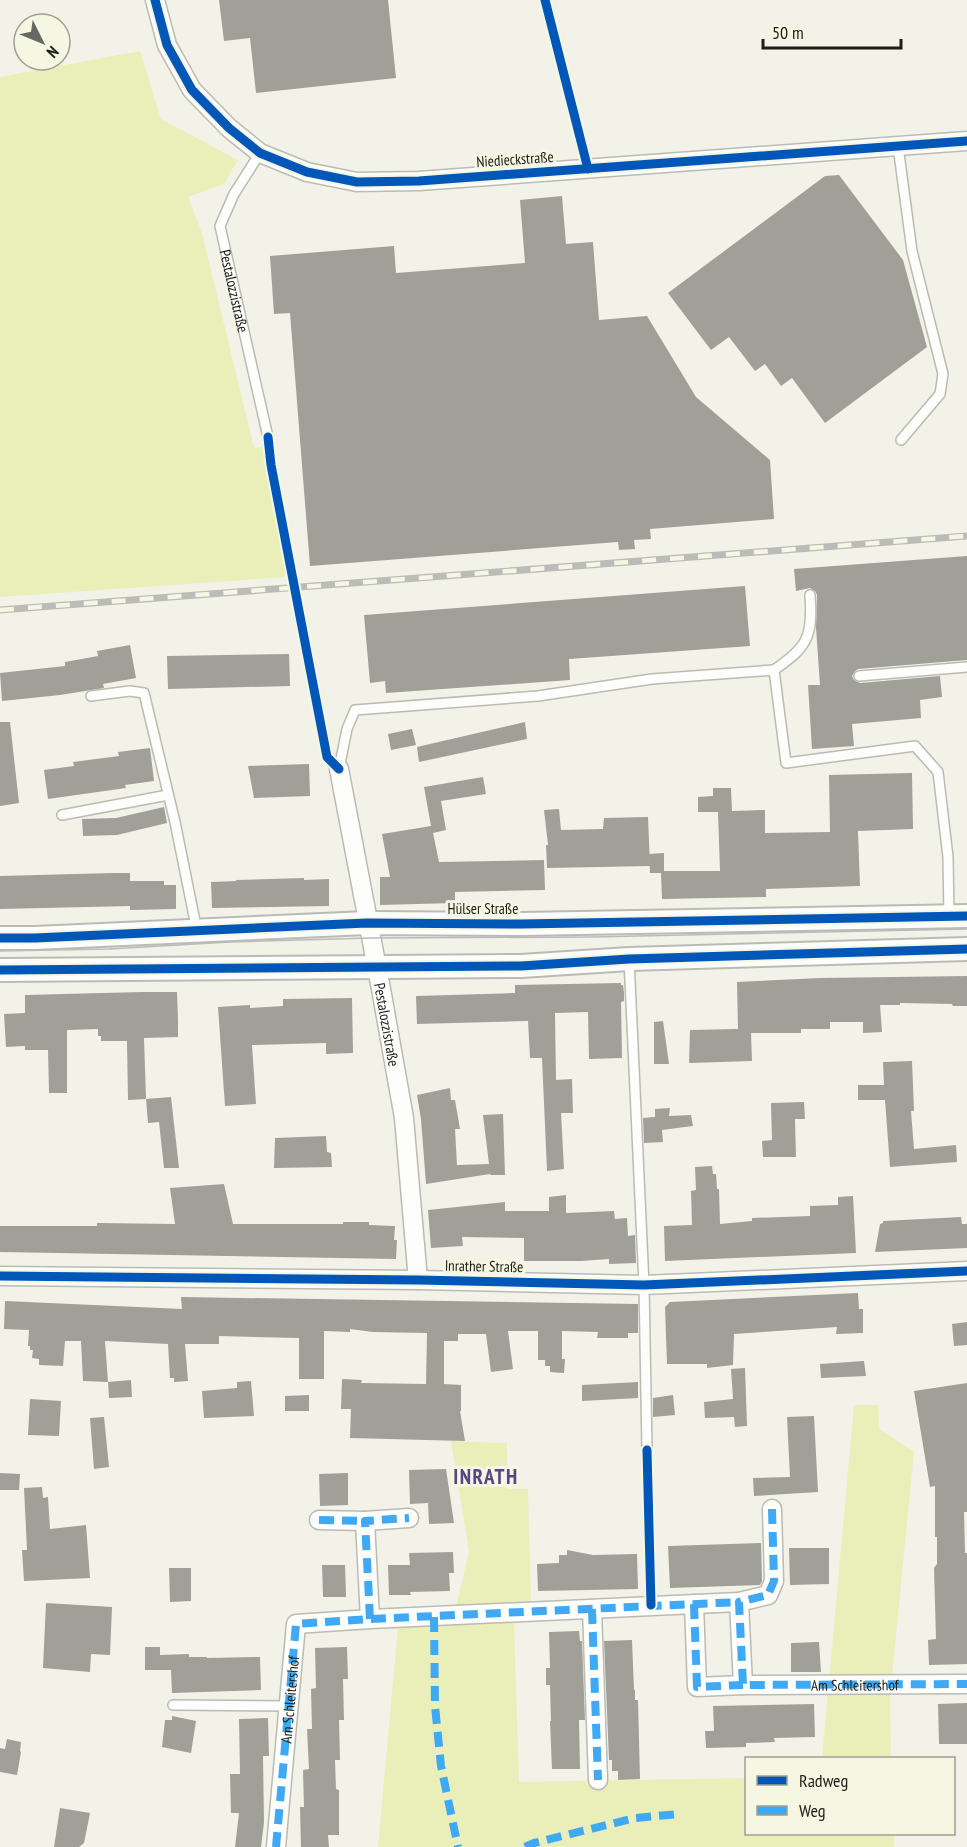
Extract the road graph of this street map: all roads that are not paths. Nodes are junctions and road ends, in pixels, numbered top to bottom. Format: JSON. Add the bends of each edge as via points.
{"nodes":[{"id":1,"x":154,"y":0,"type":"edge"},
{"id":2,"x":967,"y":141,"type":"edge"},
{"id":3,"x":898,"y":146,"type":"junction"},
{"id":4,"x":260,"y":153,"type":"junction"},
{"id":5,"x":268,"y":437,"type":"dead end"},
{"id":6,"x":901,"y":440,"type":"dead end"},
{"id":7,"x":810,"y":595,"type":"dead end"},
{"id":8,"x":967,"y":667,"type":"edge"},
{"id":9,"x":774,"y":670,"type":"junction"},
{"id":10,"x":859,"y":676,"type":"dead end"},
{"id":11,"x":91,"y":696,"type":"dead end"},
{"id":12,"x":339,"y":769,"type":"joint"},
{"id":13,"x":168,"y":795,"type":"junction"},
{"id":14,"x":62,"y":815,"type":"dead end"},
{"id":15,"x":958,"y":917,"type":"edge"},
{"id":16,"x":367,"y":923,"type":"junction"},
{"id":17,"x":197,"y":931,"type":"junction"},
{"id":18,"x":0,"y":938,"type":"edge"},
{"id":19,"x":967,"y":949,"type":"edge"},
{"id":20,"x":629,"y":959,"type":"junction"},
{"id":21,"x":377,"y":966,"type":"junction"},
{"id":22,"x":0,"y":970,"type":"edge"},
{"id":23,"x":967,"y":1271,"type":"edge"},
{"id":24,"x":0,"y":1276,"type":"edge"},
{"id":25,"x":418,"y":1280,"type":"junction"},
{"id":26,"x":644,"y":1285,"type":"junction"},
{"id":27,"x":647,"y":1450,"type":"dead end"},
{"id":28,"x":772,"y":1509,"type":"dead end"},
{"id":29,"x":409,"y":1518,"type":"dead end"},
{"id":30,"x":319,"y":1520,"type":"dead end"},
{"id":31,"x":365,"y":1521,"type":"junction"},
{"id":32,"x":739,"y":1602,"type":"junction"},
{"id":33,"x":694,"y":1604,"type":"junction"},
{"id":34,"x":592,"y":1609,"type":"junction"},
{"id":35,"x":370,"y":1618,"type":"junction"},
{"id":36,"x":967,"y":1684,"type":"edge"},
{"id":37,"x":743,"y":1685,"type":"junction"},
{"id":38,"x":173,"y":1705,"type":"dead end"},
{"id":39,"x":288,"y":1706,"type":"junction"},
{"id":40,"x":598,"y":1780,"type":"dead end"},
{"id":41,"x":276,"y":1847,"type":"edge"}],
"edges":[{"from":1,"to":4,"type":"street","name":"Niedieckstraße","via":[[167,45],[192,90]]},
{"from":2,"to":3,"type":"street","name":"Niedieckstraße"},
{"from":3,"to":4,"type":"street","name":"Niedieckstraße","via":[[357,182],[307,172]]},
{"from":3,"to":6,"type":"lane","via":[[912,251],[943,374],[940,394]]},
{"from":4,"to":5,"type":"lane","name":"Pestalozzistraße","via":[[234,194],[220,226]]},
{"from":7,"to":9,"type":"lane","via":[[812,620],[805,642],[794,657]]},
{"from":8,"to":10,"type":"lane"},
{"from":9,"to":12,"type":"lane","via":[[652,679],[538,696],[355,710]]},
{"from":9,"to":15,"type":"lane","via":[[786,763],[915,746],[938,772]]},
{"from":11,"to":13,"type":"lane","via":[[144,693]]},
{"from":12,"to":16,"type":"street","name":"Pestalozzistraße"},
{"from":13,"to":14,"type":"lane"},
{"from":13,"to":17,"type":"lane"},
{"from":15,"to":16,"type":"street","name":"Hülser Straße"},
{"from":16,"to":17,"type":"street","name":"Hülser Straße"},
{"from":16,"to":21,"type":"street","name":"Pestalozzistraße"},
{"from":17,"to":18,"type":"street","name":"Hülser Straße"},
{"from":19,"to":20,"type":"street"},
{"from":20,"to":21,"type":"street","via":[[520,966]]},
{"from":20,"to":26,"type":"lane"},
{"from":21,"to":22,"type":"street"},
{"from":21,"to":25,"type":"street","name":"Pestalozzistraße","via":[[404,1118]]},
{"from":23,"to":26,"type":"street","name":"Inrather Straße"},
{"from":24,"to":25,"type":"street","name":"Inrather Straße"},
{"from":25,"to":26,"type":"street","name":"Inrather Straße"},
{"from":26,"to":27,"type":"lane"},
{"from":28,"to":32,"type":"street","name":"Am Schleitershof","via":[[774,1581],[768,1595]]},
{"from":29,"to":31,"type":"street"},
{"from":30,"to":31,"type":"street"},
{"from":31,"to":35,"type":"street"},
{"from":32,"to":33,"type":"street","name":"Am Schleitershof"},
{"from":32,"to":37,"type":"street"},
{"from":33,"to":34,"type":"street","name":"Am Schleitershof"},
{"from":33,"to":37,"type":"street","name":"Am Schleitershof","via":[[697,1687]]},
{"from":34,"to":35,"type":"street","name":"Am Schleitershof"},
{"from":34,"to":40,"type":"street"},
{"from":35,"to":39,"type":"street","name":"Am Schleitershof","via":[[296,1624]]},
{"from":36,"to":37,"type":"street","name":"Am Schleitershof"},
{"from":38,"to":39,"type":"lane"},
{"from":39,"to":41,"type":"street","name":"Am Schleitershof"}]}
